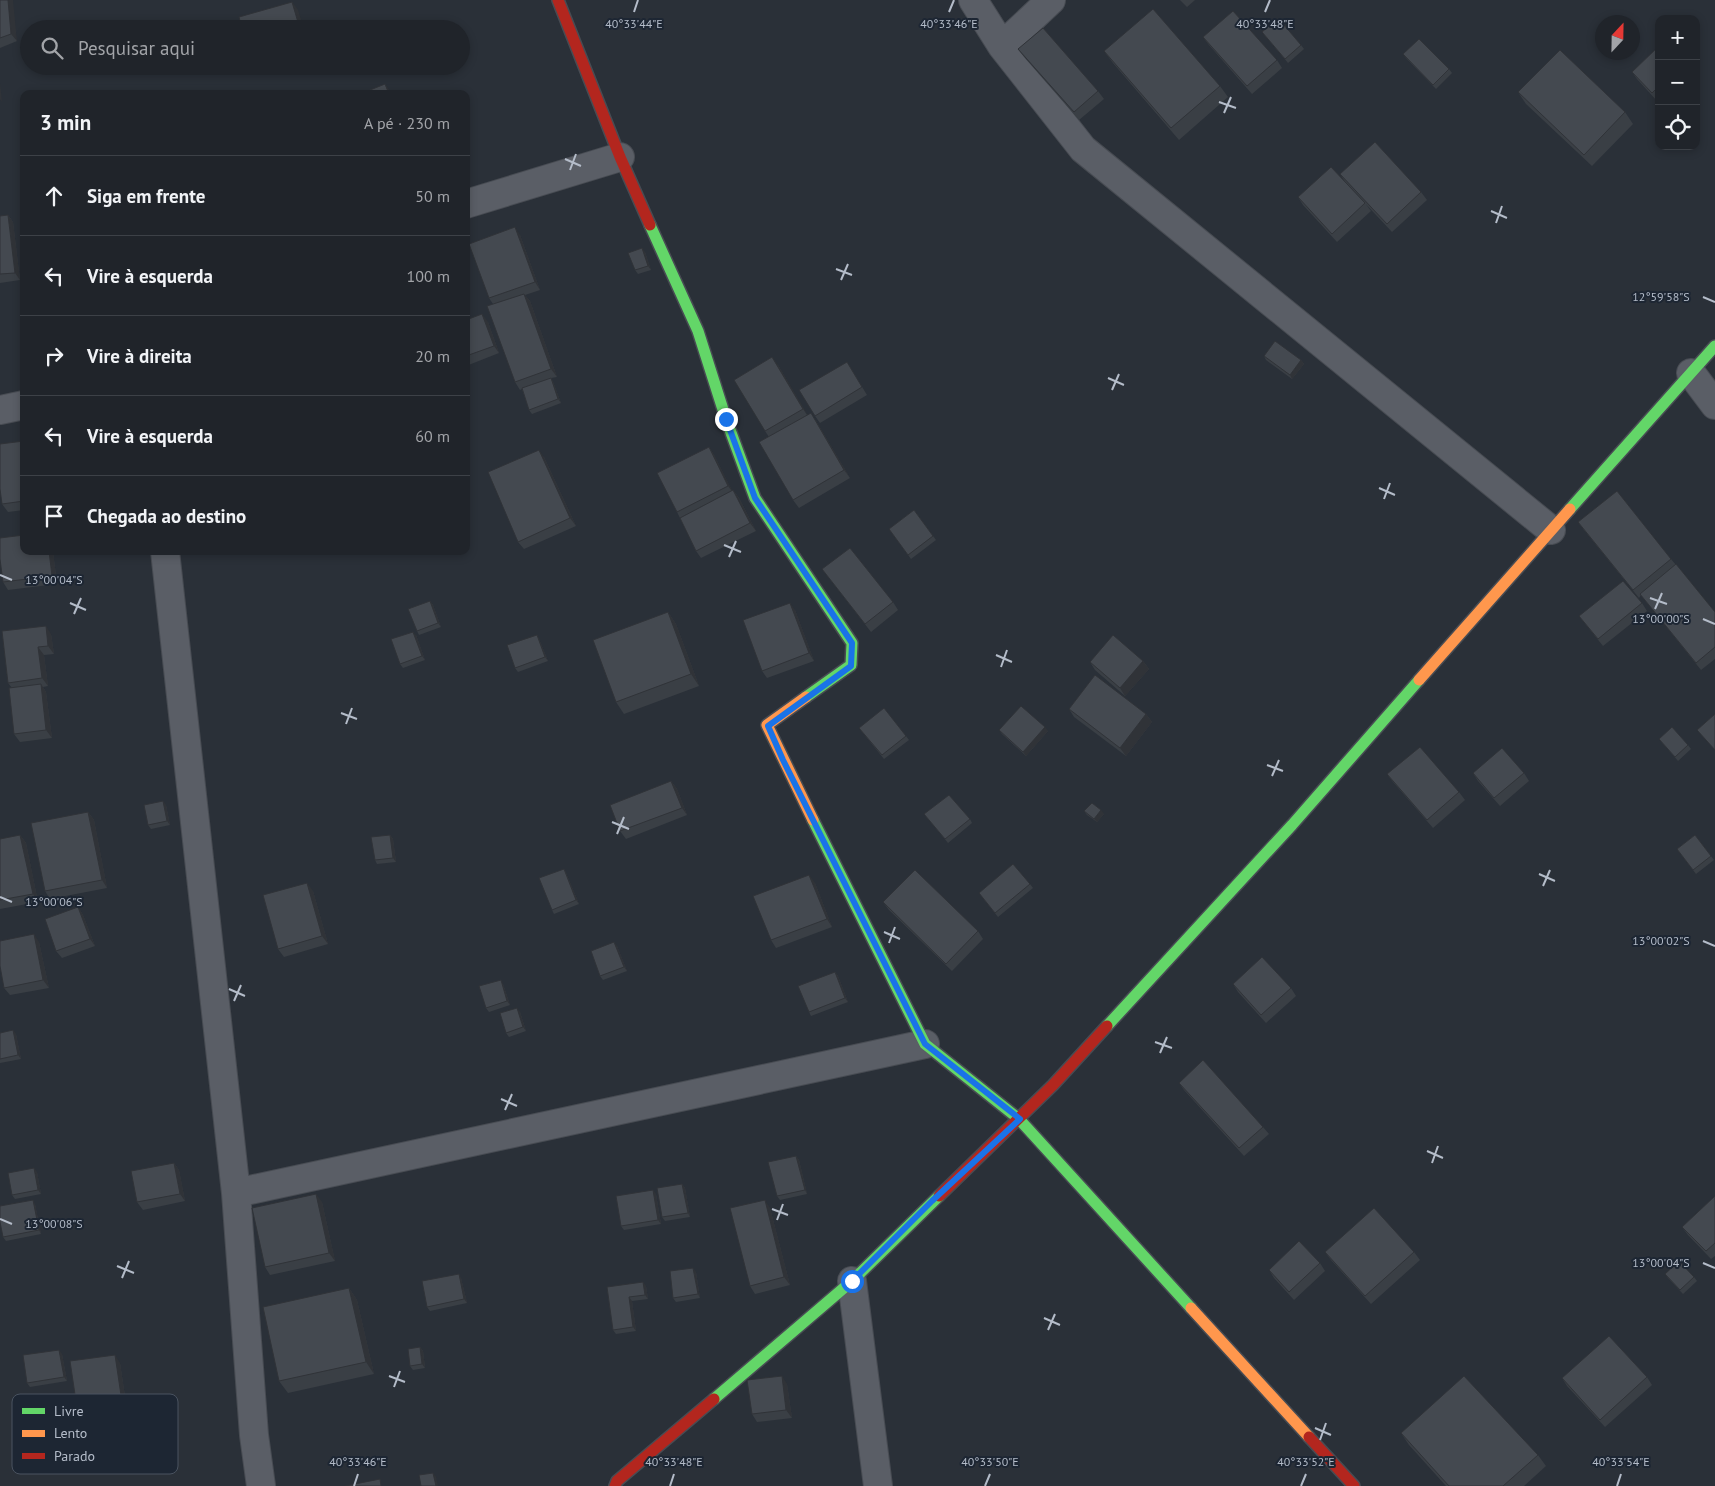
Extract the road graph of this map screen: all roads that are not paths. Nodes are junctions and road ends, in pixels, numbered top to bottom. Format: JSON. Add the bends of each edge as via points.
{"nodes":[{"id":1,"x":558,"y":0,"type":"edge"},
{"id":2,"x":974,"y":0,"type":"edge"},
{"id":3,"x":1051,"y":0,"type":"edge"},
{"id":4,"x":1002,"y":46,"type":"junction"},
{"id":5,"x":620,"y":157,"type":"junction"},
{"id":6,"x":470,"y":203,"type":"edge"},
{"id":7,"x":1715,"y":346,"type":"edge"},
{"id":8,"x":1691,"y":373,"type":"junction"},
{"id":9,"x":1715,"y":405,"type":"edge"},
{"id":10,"x":20,"y":406,"type":"edge"},
{"id":11,"x":0,"y":410,"type":"edge"},
{"id":12,"x":1551,"y":530,"type":"junction"},
{"id":13,"x":165,"y":555,"type":"edge"},
{"id":14,"x":925,"y":1044,"type":"junction"},
{"id":15,"x":1020,"y":1119,"type":"junction"},
{"id":16,"x":236,"y":1193,"type":"junction"},
{"id":17,"x":852,"y":1281,"type":"junction"},
{"id":18,"x":261,"y":1486,"type":"edge"},
{"id":19,"x":615,"y":1486,"type":"edge"},
{"id":20,"x":878,"y":1486,"type":"edge"},
{"id":21,"x":1354,"y":1486,"type":"edge"}],
"edges":[{"from":1,"to":5,"type":"street"},
{"from":2,"to":4,"type":"street"},
{"from":3,"to":4,"type":"street"},
{"from":4,"to":12,"type":"street","via":[[1083,149]]},
{"from":5,"to":6,"type":"street"},
{"from":5,"to":14,"type":"street","via":[[698,331],[755,498],[852,643],[851,666],[768,726]]},
{"from":7,"to":8,"type":"street"},
{"from":8,"to":9,"type":"street"},
{"from":8,"to":12,"type":"street"},
{"from":10,"to":11,"type":"street"},
{"from":12,"to":15,"type":"street","via":[[1292,825]]},
{"from":13,"to":16,"type":"street"},
{"from":14,"to":15,"type":"street"},
{"from":14,"to":16,"type":"street"},
{"from":15,"to":17,"type":"street"},
{"from":15,"to":21,"type":"street"},
{"from":16,"to":18,"type":"street","via":[[254,1435]]},
{"from":17,"to":19,"type":"street"},
{"from":17,"to":20,"type":"street"}]}
